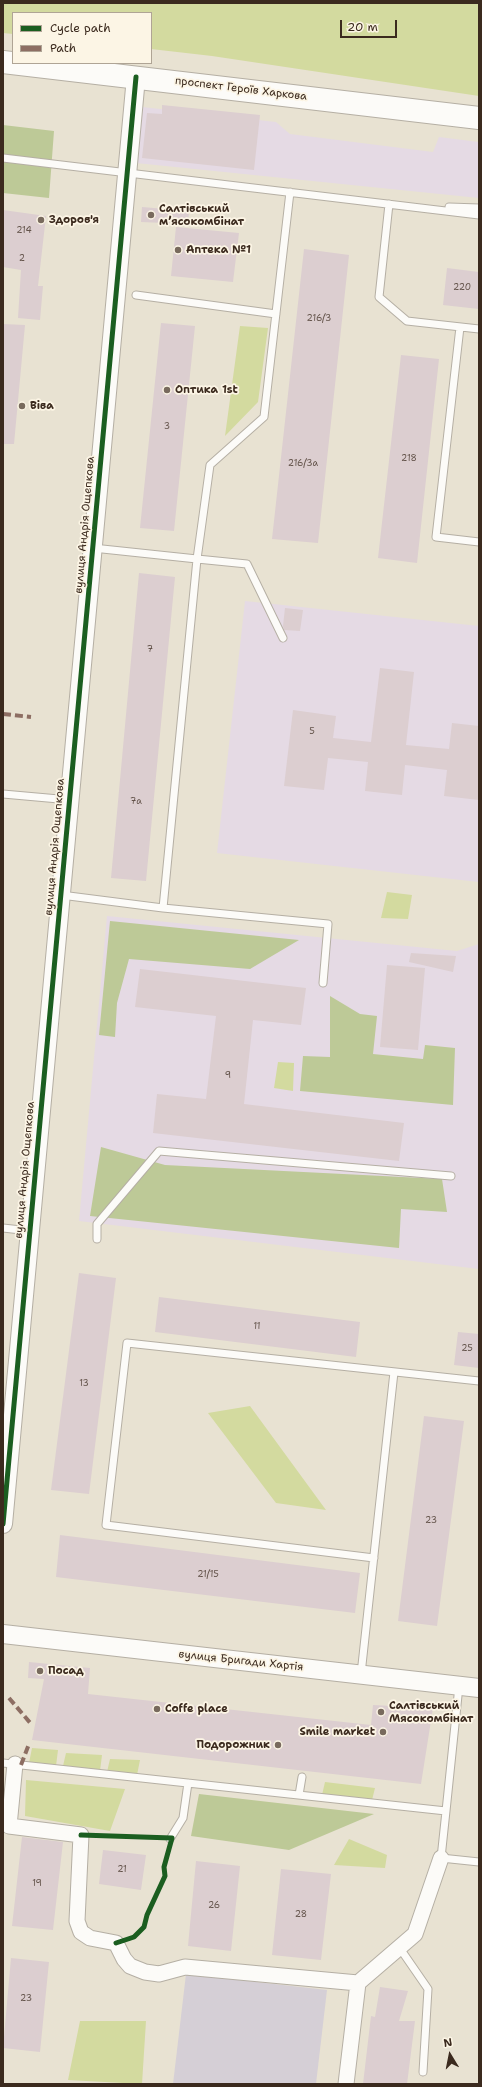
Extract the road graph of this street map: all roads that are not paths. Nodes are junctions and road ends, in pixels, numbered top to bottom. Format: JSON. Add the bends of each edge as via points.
{"nodes":[{"id":1,"x":22,"y":64,"type":"edge"},
{"id":2,"x":136,"y":76,"type":"junction"},
{"id":3,"x":479,"y":118,"type":"edge"},
{"id":4,"x":3,"y":158,"type":"edge"},
{"id":5,"x":128,"y":173,"type":"junction"},
{"id":6,"x":290,"y":192,"type":"junction"},
{"id":7,"x":389,"y":204,"type":"junction"},
{"id":8,"x":407,"y":206,"type":"junction"},
{"id":9,"x":479,"y":208,"type":"edge"},
{"id":10,"x":479,"y":215,"type":"edge"},
{"id":11,"x":136,"y":295,"type":"dead end"},
{"id":12,"x":276,"y":314,"type":"junction"},
{"id":13,"x":460,"y":327,"type":"junction"},
{"id":14,"x":479,"y":329,"type":"edge"},
{"id":15,"x":479,"y":542,"type":"edge"},
{"id":16,"x":93,"y":548,"type":"junction"},
{"id":17,"x":197,"y":559,"type":"junction"},
{"id":18,"x":283,"y":638,"type":"dead end"},
{"id":19,"x":3,"y":794,"type":"edge"},
{"id":20,"x":70,"y":800,"type":"junction"},
{"id":21,"x":61,"y":895,"type":"junction"},
{"id":22,"x":163,"y":908,"type":"junction"},
{"id":23,"x":323,"y":983,"type":"dead end"},
{"id":24,"x":452,"y":1176,"type":"dead end"},
{"id":25,"x":3,"y":1228,"type":"edge"},
{"id":26,"x":30,"y":1231,"type":"junction"},
{"id":27,"x":97,"y":1238,"type":"dead end"},
{"id":28,"x":394,"y":1372,"type":"junction"},
{"id":29,"x":479,"y":1381,"type":"edge"},
{"id":30,"x":5,"y":1490,"type":"edge"},
{"id":31,"x":3,"y":1524,"type":"edge"},
{"id":32,"x":374,"y":1558,"type":"junction"},
{"id":33,"x":3,"y":1634,"type":"edge"},
{"id":34,"x":361,"y":1675,"type":"junction"},
{"id":35,"x":459,"y":1686,"type":"junction"},
{"id":36,"x":479,"y":1688,"type":"edge"},
{"id":37,"x":9,"y":1764,"type":"edge"},
{"id":38,"x":302,"y":1777,"type":"dead end"},
{"id":39,"x":188,"y":1783,"type":"junction"},
{"id":40,"x":299,"y":1795,"type":"junction"},
{"id":41,"x":446,"y":1811,"type":"junction"},
{"id":42,"x":170,"y":1838,"type":"dead end"},
{"id":43,"x":441,"y":1858,"type":"junction"},
{"id":44,"x":479,"y":1862,"type":"edge"},
{"id":45,"x":400,"y":1947,"type":"junction"},
{"id":46,"x":358,"y":1983,"type":"junction"},
{"id":47,"x":423,"y":2072,"type":"dead end"},
{"id":48,"x":346,"y":2084,"type":"edge"}],
"edges":[{"from":1,"to":2,"type":"main road","name":"проспект Героїв Харкова"},
{"from":2,"to":3,"type":"main road","name":"проспект Героїв Харкова"},
{"from":2,"to":5,"type":"street","name":"вулиця Андрія Ощепкова"},
{"from":4,"to":5,"type":"lane"},
{"from":5,"to":6,"type":"lane"},
{"from":5,"to":16,"type":"street","name":"вулиця Андрія Ощепкова"},
{"from":6,"to":7,"type":"lane"},
{"from":6,"to":12,"type":"lane"},
{"from":7,"to":8,"type":"lane"},
{"from":7,"to":13,"type":"lane","via":[[379,297],[407,321]]},
{"from":8,"to":9,"type":"lane"},
{"from":8,"to":10,"type":"lane"},
{"from":11,"to":12,"type":"lane"},
{"from":12,"to":17,"type":"lane","via":[[264,417],[210,465]]},
{"from":13,"to":14,"type":"lane"},
{"from":13,"to":15,"type":"lane","via":[[436,537]]},
{"from":16,"to":17,"type":"lane"},
{"from":16,"to":20,"type":"street","name":"вулиця Андрія Ощепкова"},
{"from":17,"to":18,"type":"lane","via":[[246,564]]},
{"from":17,"to":22,"type":"lane"},
{"from":19,"to":20,"type":"lane"},
{"from":20,"to":21,"type":"street","name":"вулиця Андрія Ощепкова"},
{"from":21,"to":22,"type":"lane"},
{"from":21,"to":26,"type":"street","name":"вулиця Андрія Ощепкова"},
{"from":22,"to":23,"type":"lane","via":[[328,924]]},
{"from":24,"to":27,"type":"lane","via":[[159,1151],[97,1224]]},
{"from":25,"to":26,"type":"lane"},
{"from":26,"to":30,"type":"street","name":"вулиця Андрія Ощепкова"},
{"from":28,"to":29,"type":"lane"},
{"from":28,"to":32,"type":"lane"},
{"from":28,"to":32,"type":"lane","via":[[127,1343],[106,1525]]},
{"from":30,"to":31,"type":"street","name":"вулиця Андрія Ощепкова"},
{"from":32,"to":34,"type":"lane"},
{"from":33,"to":34,"type":"street","name":"вулиця Бригади Хартія"},
{"from":34,"to":35,"type":"street","name":"вулиця Бригади Хартія"},
{"from":35,"to":36,"type":"street","name":"вулиця Бригади Хартія"},
{"from":35,"to":41,"type":"lane"},
{"from":37,"to":39,"type":"lane"},
{"from":37,"to":46,"type":"street","via":[[9,1826],[81,1835],[77,1921],[82,1932],[90,1938],[116,1943],[130,1966],[159,1974],[185,1967]]},
{"from":38,"to":40,"type":"lane"},
{"from":39,"to":40,"type":"lane"},
{"from":39,"to":42,"type":"lane","via":[[183,1818]]},
{"from":40,"to":41,"type":"lane"},
{"from":41,"to":43,"type":"lane"},
{"from":43,"to":44,"type":"lane"},
{"from":43,"to":45,"type":"street","via":[[415,1934]]},
{"from":45,"to":46,"type":"street"},
{"from":45,"to":47,"type":"lane","via":[[428,1989]]},
{"from":46,"to":48,"type":"street"}]}
